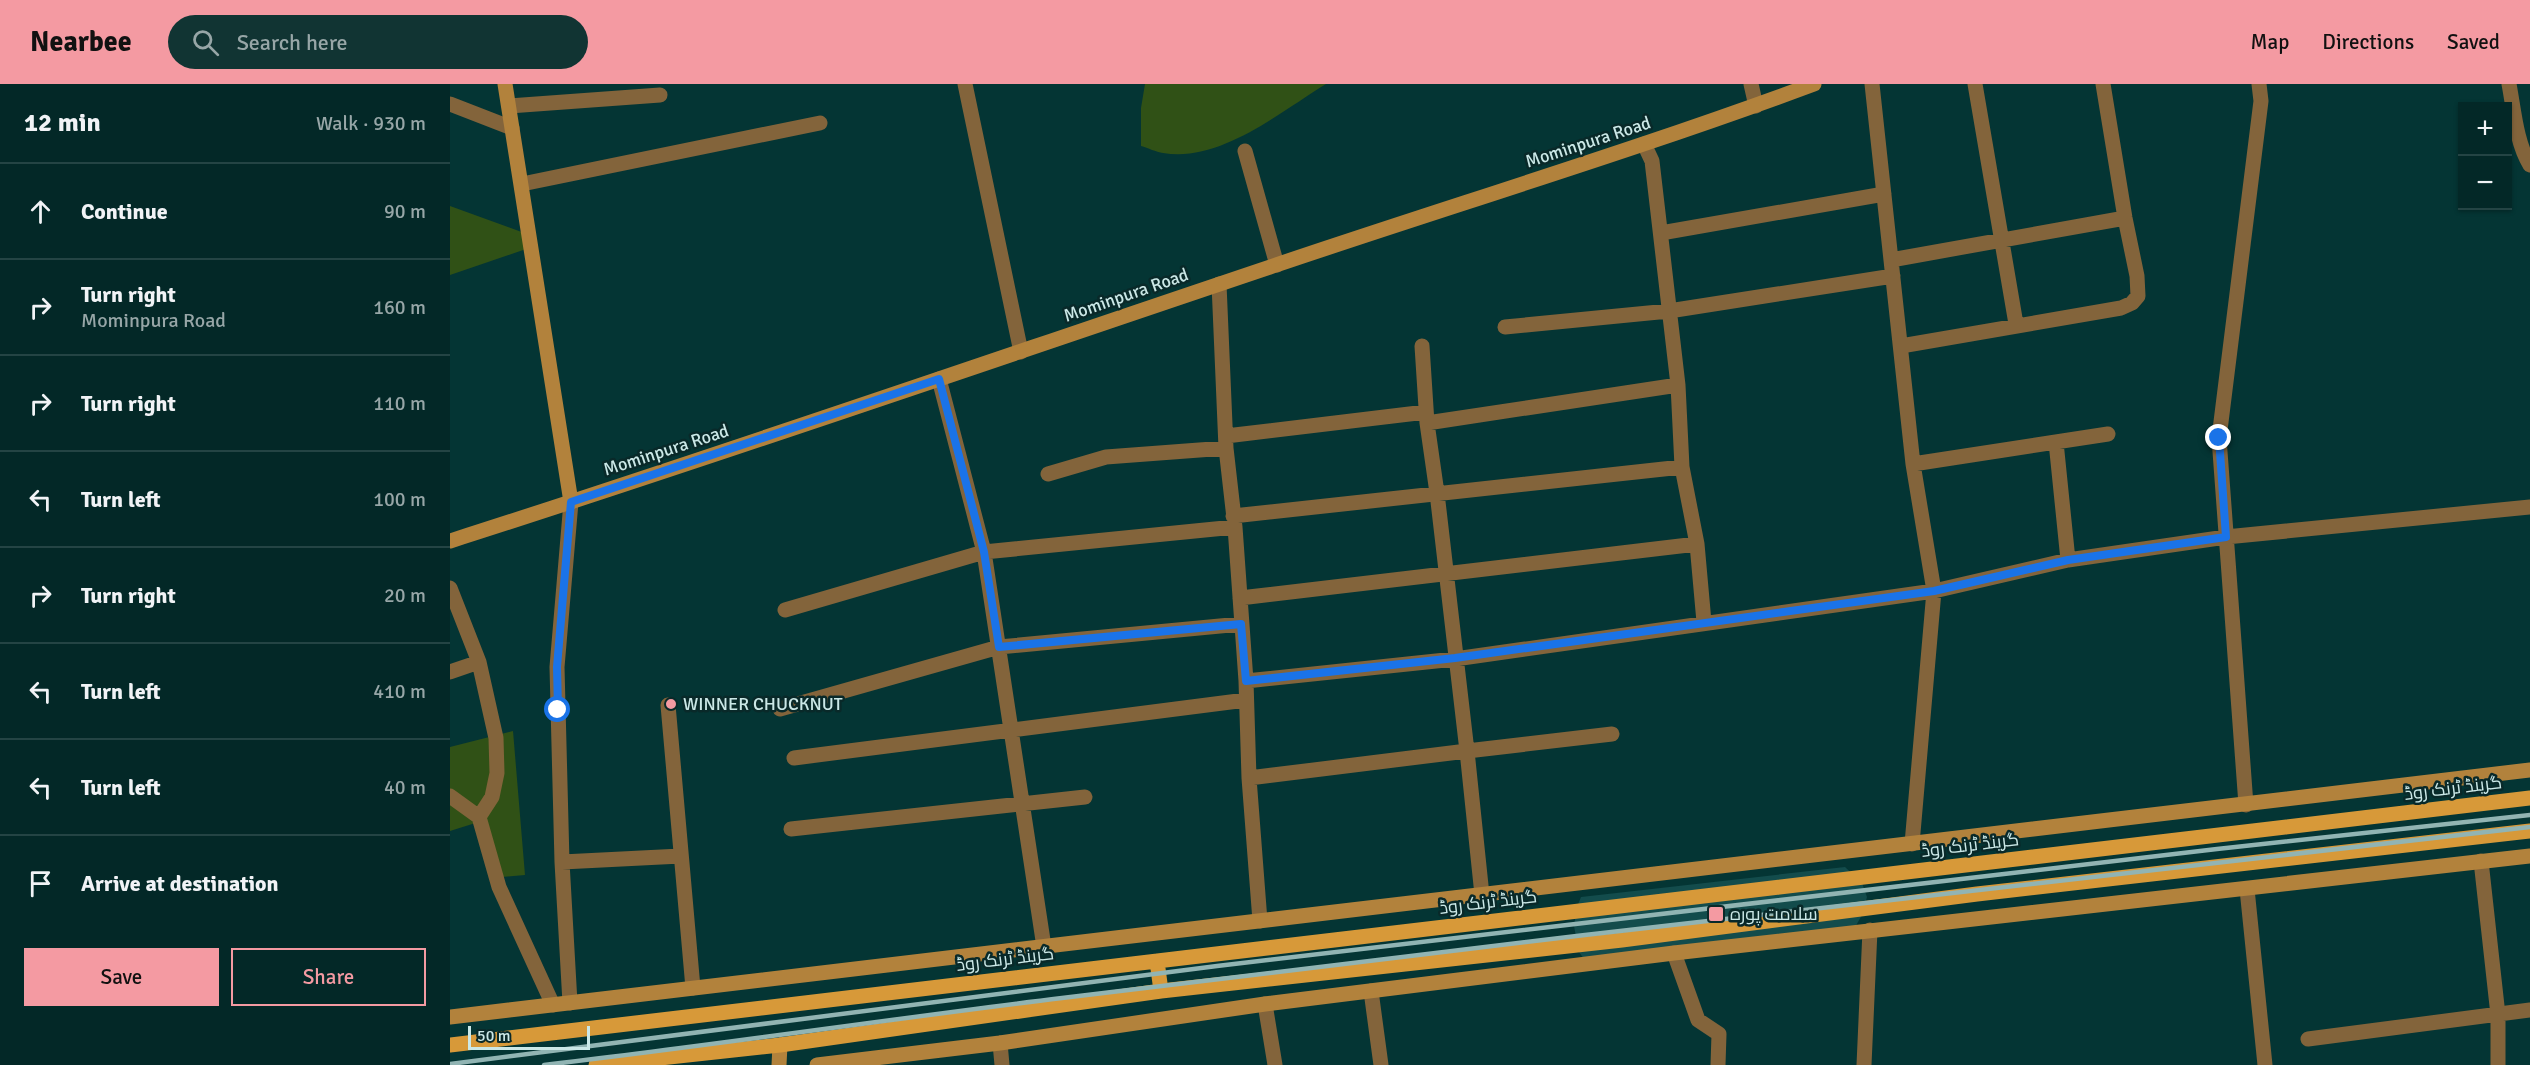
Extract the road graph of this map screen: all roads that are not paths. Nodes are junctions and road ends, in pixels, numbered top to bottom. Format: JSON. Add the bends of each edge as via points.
{"nodes":[{"id":1,"x":505,"y":84,"type":"edge"},
{"id":2,"x":965,"y":84,"type":"edge"},
{"id":3,"x":1751,"y":84,"type":"edge"},
{"id":4,"x":1814,"y":84,"type":"edge"},
{"id":5,"x":1872,"y":84,"type":"edge"},
{"id":6,"x":1975,"y":84,"type":"edge"},
{"id":7,"x":2103,"y":84,"type":"edge"},
{"id":8,"x":2259,"y":84,"type":"edge"},
{"id":9,"x":2509,"y":84,"type":"edge"},
{"id":10,"x":660,"y":95,"type":"dead end"},
{"id":11,"x":450,"y":104,"type":"edge"},
{"id":12,"x":508,"y":106,"type":"junction"},
{"id":13,"x":1755,"y":106,"type":"junction"},
{"id":14,"x":820,"y":123,"type":"dead end"},
{"id":15,"x":512,"y":128,"type":"junction"},
{"id":16,"x":1644,"y":144,"type":"junction"},
{"id":17,"x":1245,"y":152,"type":"dead end"},
{"id":18,"x":2530,"y":165,"type":"edge"},
{"id":19,"x":522,"y":184,"type":"junction"},
{"id":20,"x":1884,"y":194,"type":"junction"},
{"id":21,"x":2125,"y":218,"type":"junction"},
{"id":22,"x":1660,"y":232,"type":"junction"},
{"id":23,"x":2001,"y":240,"type":"junction"},
{"id":24,"x":1891,"y":260,"type":"junction"},
{"id":25,"x":1277,"y":265,"type":"junction"},
{"id":26,"x":1893,"y":276,"type":"junction"},
{"id":27,"x":1219,"y":284,"type":"junction"},
{"id":28,"x":1669,"y":311,"type":"junction"},
{"id":29,"x":2016,"y":324,"type":"junction"},
{"id":30,"x":1505,"y":327,"type":"dead end"},
{"id":31,"x":1422,"y":346,"type":"dead end"},
{"id":32,"x":1900,"y":346,"type":"junction"},
{"id":33,"x":1021,"y":352,"type":"junction"},
{"id":34,"x":939,"y":379,"type":"junction"},
{"id":35,"x":1678,"y":386,"type":"junction"},
{"id":36,"x":1427,"y":417,"type":"junction"},
{"id":37,"x":2108,"y":434,"type":"dead end"},
{"id":38,"x":1226,"y":442,"type":"junction"},
{"id":39,"x":2056,"y":442,"type":"junction"},
{"id":40,"x":1913,"y":464,"type":"junction"},
{"id":41,"x":1682,"y":467,"type":"junction"},
{"id":42,"x":1048,"y":474,"type":"dead end"},
{"id":43,"x":1437,"y":493,"type":"junction"},
{"id":44,"x":571,"y":502,"type":"junction"},
{"id":45,"x":2530,"y":507,"type":"edge"},
{"id":46,"x":1234,"y":522,"type":"junction"},
{"id":47,"x":2226,"y":537,"type":"junction"},
{"id":48,"x":450,"y":541,"type":"edge"},
{"id":49,"x":1697,"y":544,"type":"junction"},
{"id":50,"x":984,"y":552,"type":"junction"},
{"id":51,"x":2068,"y":560,"type":"junction"},
{"id":52,"x":1446,"y":573,"type":"junction"},
{"id":53,"x":450,"y":588,"type":"edge"},
{"id":54,"x":1934,"y":591,"type":"junction"},
{"id":55,"x":1240,"y":598,"type":"junction"},
{"id":56,"x":785,"y":610,"type":"dead end"},
{"id":57,"x":1704,"y":622,"type":"junction"},
{"id":58,"x":1241,"y":624,"type":"junction"},
{"id":59,"x":999,"y":647,"type":"junction"},
{"id":60,"x":1455,"y":658,"type":"junction"},
{"id":61,"x":479,"y":662,"type":"junction"},
{"id":62,"x":450,"y":672,"type":"edge"},
{"id":63,"x":1246,"y":681,"type":"junction"},
{"id":64,"x":1246,"y":700,"type":"junction"},
{"id":65,"x":668,"y":705,"type":"dead end"},
{"id":66,"x":780,"y":709,"type":"dead end"},
{"id":67,"x":1011,"y":729,"type":"junction"},
{"id":68,"x":1612,"y":734,"type":"dead end"},
{"id":69,"x":1467,"y":751,"type":"junction"},
{"id":70,"x":794,"y":758,"type":"dead end"},
{"id":71,"x":2530,"y":770,"type":"edge"},
{"id":72,"x":1249,"y":778,"type":"junction"},
{"id":73,"x":450,"y":796,"type":"edge"},
{"id":74,"x":1085,"y":798,"type":"dead end"},
{"id":75,"x":2530,"y":798,"type":"edge"},
{"id":76,"x":2246,"y":805,"type":"junction"},
{"id":77,"x":1023,"y":806,"type":"junction"},
{"id":78,"x":479,"y":817,"type":"junction"},
{"id":79,"x":791,"y":829,"type":"dead end"},
{"id":80,"x":2530,"y":831,"type":"edge"},
{"id":81,"x":1912,"y":844,"type":"junction"},
{"id":82,"x":681,"y":856,"type":"junction"},
{"id":83,"x":2530,"y":856,"type":"edge"},
{"id":84,"x":2481,"y":861,"type":"junction"},
{"id":85,"x":562,"y":862,"type":"junction"},
{"id":86,"x":2025,"y":888,"type":"junction"},
{"id":87,"x":2247,"y":889,"type":"junction"},
{"id":88,"x":1482,"y":895,"type":"junction"},
{"id":89,"x":2029,"y":913,"type":"junction"},
{"id":90,"x":1260,"y":921,"type":"junction"},
{"id":91,"x":1870,"y":930,"type":"junction"},
{"id":92,"x":1044,"y":947,"type":"junction"},
{"id":93,"x":1674,"y":953,"type":"junction"},
{"id":94,"x":1157,"y":961,"type":"junction"},
{"id":95,"x":693,"y":988,"type":"junction"},
{"id":96,"x":1161,"y":991,"type":"junction"},
{"id":97,"x":1371,"y":991,"type":"junction"},
{"id":98,"x":570,"y":1003,"type":"junction"},
{"id":99,"x":1265,"y":1004,"type":"junction"},
{"id":100,"x":553,"y":1005,"type":"junction"},
{"id":101,"x":2530,"y":1010,"type":"edge"},
{"id":102,"x":2498,"y":1015,"type":"junction"},
{"id":103,"x":450,"y":1017,"type":"edge"},
{"id":104,"x":2308,"y":1038,"type":"dead end"},
{"id":105,"x":1000,"y":1043,"type":"junction"},
{"id":106,"x":450,"y":1045,"type":"edge"},
{"id":107,"x":780,"y":1045,"type":"junction"},
{"id":108,"x":596,"y":1065,"type":"edge"},
{"id":109,"x":779,"y":1065,"type":"edge"},
{"id":110,"x":818,"y":1065,"type":"edge"},
{"id":111,"x":1002,"y":1065,"type":"edge"},
{"id":112,"x":1275,"y":1065,"type":"edge"},
{"id":113,"x":1381,"y":1065,"type":"edge"},
{"id":114,"x":1718,"y":1065,"type":"edge"},
{"id":115,"x":1864,"y":1065,"type":"edge"},
{"id":116,"x":2265,"y":1065,"type":"edge"},
{"id":117,"x":2498,"y":1065,"type":"edge"}],
"edges":[{"from":1,"to":12,"type":"street"},
{"from":2,"to":33,"type":"street"},
{"from":3,"to":13,"type":"street"},
{"from":4,"to":13,"type":"street","name":"Mominpura Road"},
{"from":5,"to":20,"type":"street"},
{"from":6,"to":23,"type":"street"},
{"from":7,"to":21,"type":"street"},
{"from":8,"to":47,"type":"street","via":[[2262,101],[2219,438]]},
{"from":9,"to":18,"type":"street"},
{"from":10,"to":12,"type":"street"},
{"from":11,"to":15,"type":"street"},
{"from":12,"to":15,"type":"street"},
{"from":13,"to":16,"type":"street","name":"Mominpura Road"},
{"from":14,"to":19,"type":"street"},
{"from":15,"to":19,"type":"street"},
{"from":16,"to":22,"type":"street","via":[[1652,161]]},
{"from":16,"to":25,"type":"street","name":"Mominpura Road"},
{"from":17,"to":25,"type":"street"},
{"from":19,"to":44,"type":"street"},
{"from":20,"to":22,"type":"street"},
{"from":20,"to":24,"type":"street"},
{"from":21,"to":23,"type":"street"},
{"from":21,"to":29,"type":"street","via":[[2139,286],[2132,303]]},
{"from":22,"to":28,"type":"street"},
{"from":23,"to":24,"type":"street"},
{"from":23,"to":29,"type":"street"},
{"from":24,"to":26,"type":"street"},
{"from":25,"to":27,"type":"street","name":"Mominpura Road"},
{"from":26,"to":28,"type":"street"},
{"from":26,"to":32,"type":"street"},
{"from":27,"to":33,"type":"street","name":"Mominpura Road"},
{"from":27,"to":38,"type":"street"},
{"from":28,"to":30,"type":"street"},
{"from":28,"to":35,"type":"street"},
{"from":29,"to":32,"type":"street"},
{"from":31,"to":36,"type":"street"},
{"from":32,"to":40,"type":"street"},
{"from":33,"to":34,"type":"street","name":"Mominpura Road"},
{"from":34,"to":44,"type":"street","name":"Mominpura Road"},
{"from":34,"to":50,"type":"street"},
{"from":35,"to":36,"type":"street"},
{"from":35,"to":41,"type":"street"},
{"from":36,"to":38,"type":"street"},
{"from":36,"to":43,"type":"street"},
{"from":37,"to":39,"type":"street"},
{"from":38,"to":42,"type":"street","via":[[1106,457]]},
{"from":38,"to":46,"type":"street"},
{"from":39,"to":40,"type":"street"},
{"from":39,"to":51,"type":"street"},
{"from":40,"to":54,"type":"street"},
{"from":41,"to":43,"type":"street"},
{"from":41,"to":49,"type":"street"},
{"from":43,"to":46,"type":"street"},
{"from":43,"to":52,"type":"street"},
{"from":44,"to":48,"type":"street","name":"Mominpura Road"},
{"from":44,"to":85,"type":"street","via":[[557,667]]},
{"from":45,"to":47,"type":"street"},
{"from":46,"to":50,"type":"street"},
{"from":46,"to":55,"type":"street"},
{"from":47,"to":51,"type":"street"},
{"from":47,"to":76,"type":"street"},
{"from":49,"to":52,"type":"street"},
{"from":49,"to":57,"type":"street"},
{"from":50,"to":56,"type":"street"},
{"from":50,"to":59,"type":"street"},
{"from":51,"to":54,"type":"street"},
{"from":52,"to":55,"type":"street"},
{"from":52,"to":60,"type":"street"},
{"from":53,"to":61,"type":"street"},
{"from":54,"to":57,"type":"street"},
{"from":54,"to":81,"type":"street"},
{"from":55,"to":58,"type":"street"},
{"from":57,"to":60,"type":"street"},
{"from":58,"to":59,"type":"street"},
{"from":58,"to":63,"type":"street"},
{"from":59,"to":66,"type":"street"},
{"from":59,"to":67,"type":"street"},
{"from":60,"to":63,"type":"street"},
{"from":60,"to":69,"type":"street"},
{"from":61,"to":62,"type":"street"},
{"from":61,"to":78,"type":"street","via":[[494,722],[497,773],[492,797]]},
{"from":63,"to":64,"type":"street"},
{"from":64,"to":67,"type":"street"},
{"from":64,"to":72,"type":"street"},
{"from":65,"to":82,"type":"street"},
{"from":67,"to":70,"type":"street"},
{"from":67,"to":77,"type":"street"},
{"from":68,"to":69,"type":"street"},
{"from":69,"to":72,"type":"street"},
{"from":69,"to":88,"type":"street"},
{"from":71,"to":76,"type":"street"},
{"from":72,"to":90,"type":"street"},
{"from":73,"to":78,"type":"street"},
{"from":74,"to":77,"type":"street"},
{"from":75,"to":94,"type":"main road","name":"گرینڈ ٹرنک روڈ"},
{"from":76,"to":81,"type":"street"},
{"from":77,"to":79,"type":"street"},
{"from":77,"to":92,"type":"street"},
{"from":78,"to":100,"type":"street","via":[[499,887]]},
{"from":80,"to":86,"type":"main road"},
{"from":81,"to":88,"type":"street"},
{"from":82,"to":85,"type":"street"},
{"from":82,"to":95,"type":"street"},
{"from":83,"to":84,"type":"street"},
{"from":84,"to":87,"type":"street"},
{"from":84,"to":102,"type":"street"},
{"from":85,"to":98,"type":"street"},
{"from":86,"to":89,"type":"street"},
{"from":86,"to":96,"type":"main road","via":[[1622,940]]},
{"from":87,"to":89,"type":"street"},
{"from":87,"to":116,"type":"street"},
{"from":88,"to":90,"type":"street"},
{"from":89,"to":91,"type":"street"},
{"from":90,"to":92,"type":"street"},
{"from":91,"to":93,"type":"street"},
{"from":91,"to":115,"type":"street"},
{"from":92,"to":95,"type":"street"},
{"from":93,"to":97,"type":"street"},
{"from":93,"to":114,"type":"street","via":[[1698,1020],[1719,1034]]},
{"from":94,"to":96,"type":"main road"},
{"from":94,"to":106,"type":"main road","name":"گرینڈ ٹرنک روڈ"},
{"from":95,"to":98,"type":"street"},
{"from":96,"to":107,"type":"main road"},
{"from":97,"to":99,"type":"street"},
{"from":97,"to":113,"type":"street"},
{"from":98,"to":100,"type":"street"},
{"from":99,"to":105,"type":"street"},
{"from":99,"to":112,"type":"street"},
{"from":100,"to":103,"type":"street"},
{"from":101,"to":102,"type":"street"},
{"from":102,"to":104,"type":"street"},
{"from":102,"to":117,"type":"street"},
{"from":105,"to":110,"type":"street"},
{"from":105,"to":111,"type":"street"},
{"from":107,"to":108,"type":"main road"},
{"from":107,"to":109,"type":"street"}]}
